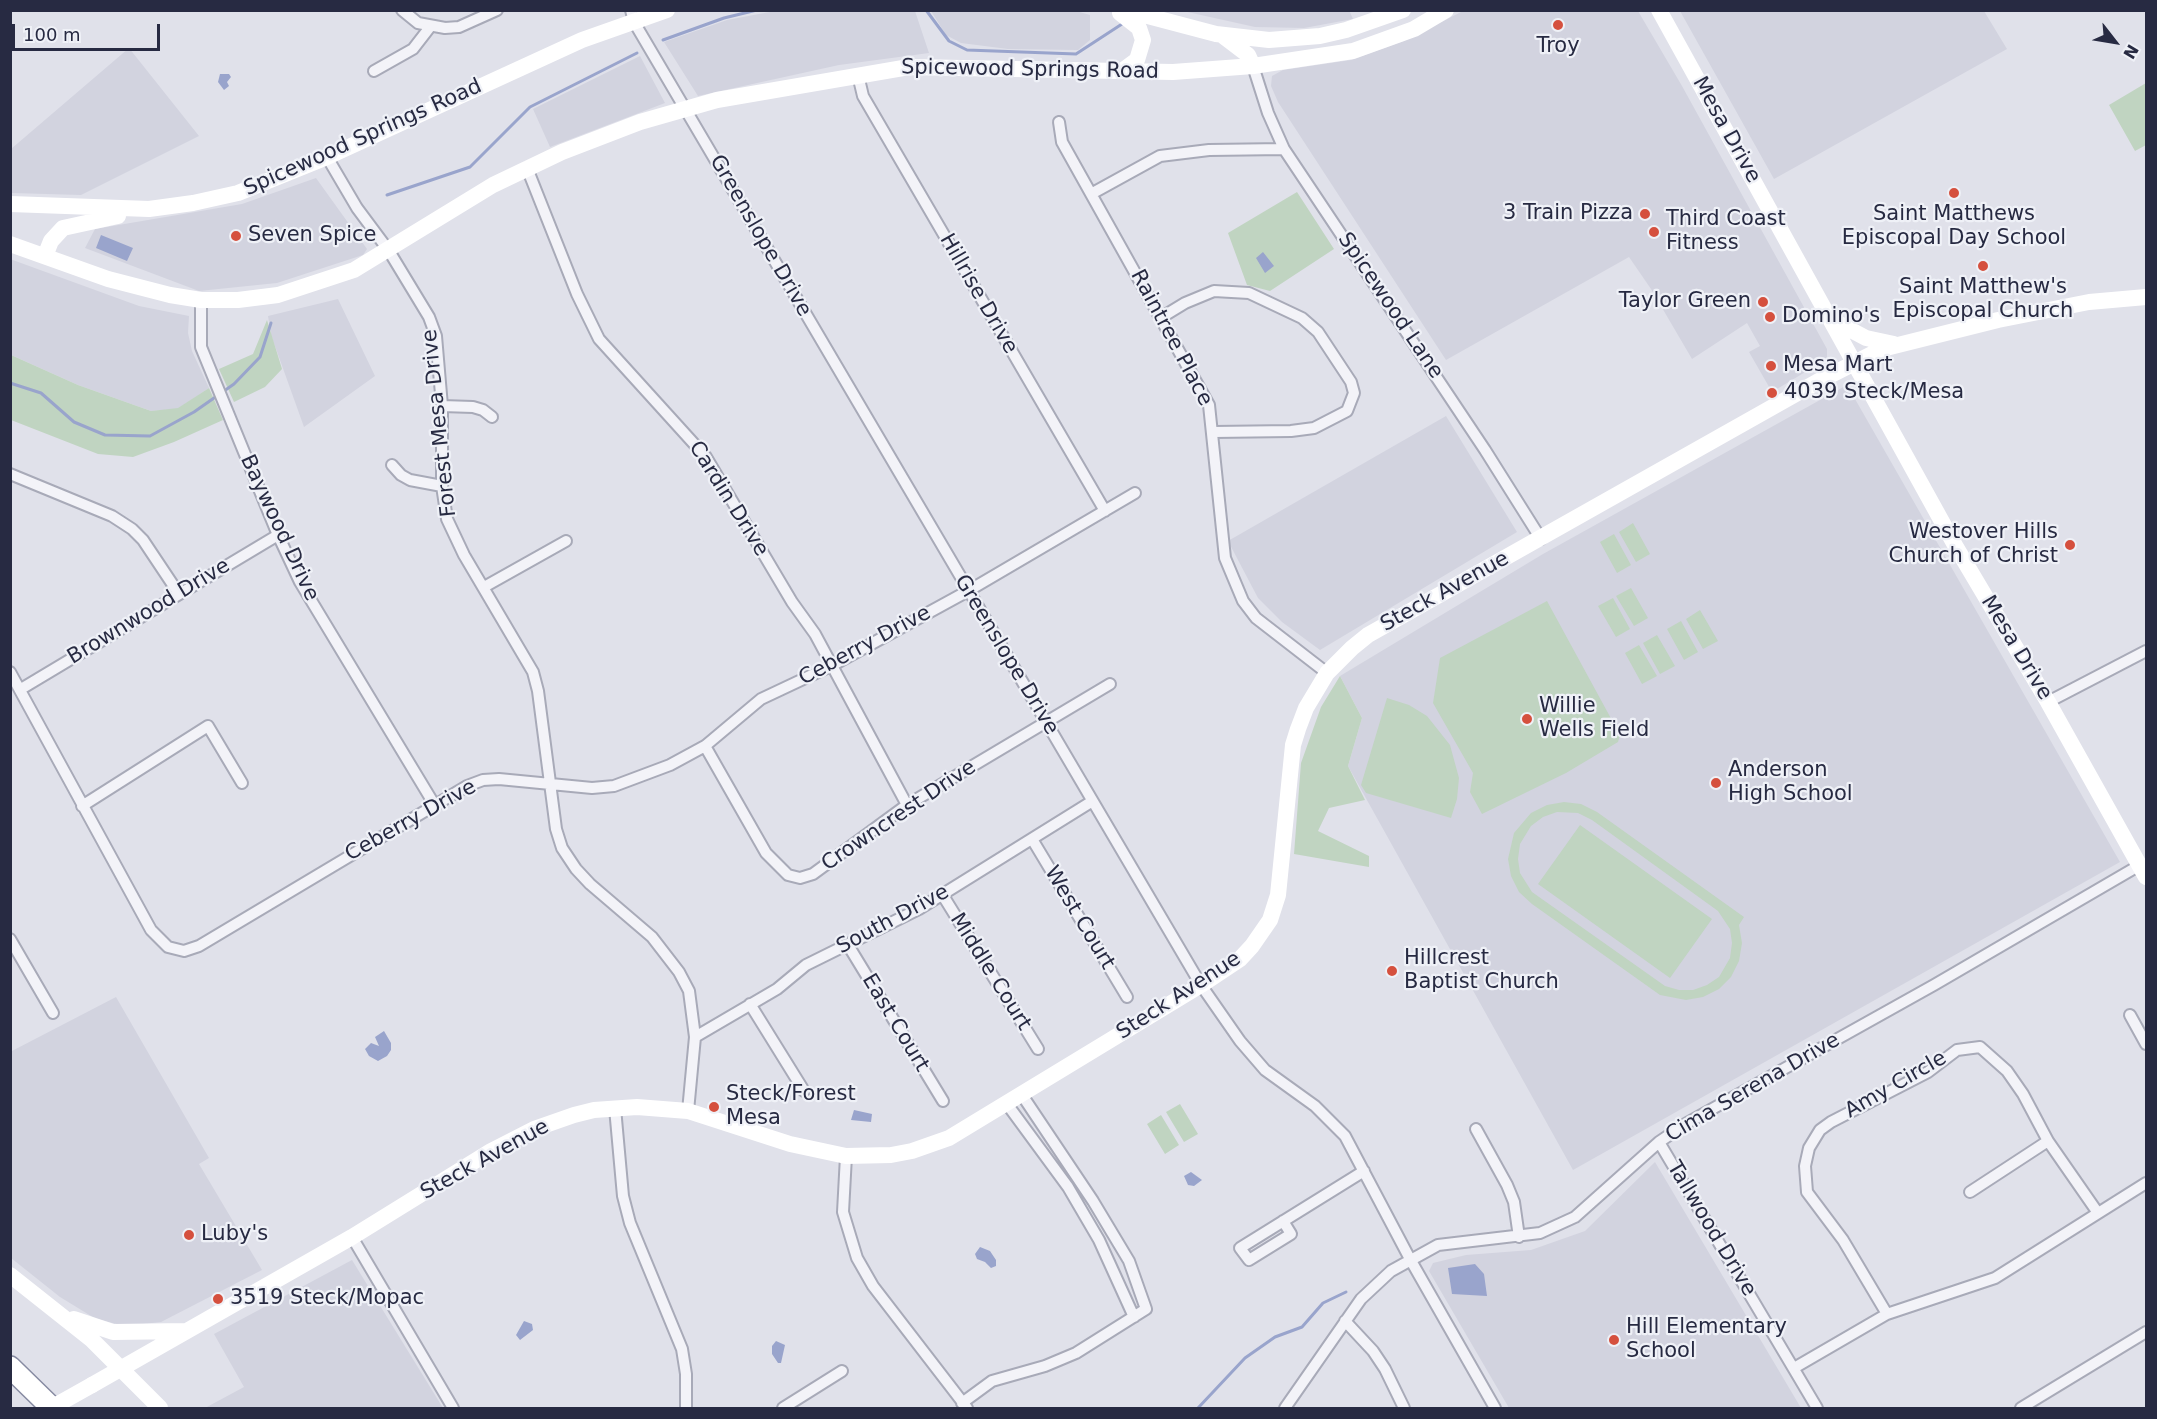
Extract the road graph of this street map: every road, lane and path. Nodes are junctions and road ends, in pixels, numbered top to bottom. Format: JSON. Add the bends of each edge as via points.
{"nodes":[{"id":1,"x":402,"y":10,"type":"edge"},
{"id":2,"x":497,"y":10,"type":"edge"},
{"id":3,"x":667,"y":10,"type":"edge"},
{"id":4,"x":1117,"y":10,"type":"edge"},
{"id":5,"x":1125,"y":10,"type":"edge"},
{"id":6,"x":1403,"y":10,"type":"edge"},
{"id":7,"x":1446,"y":10,"type":"edge"},
{"id":8,"x":1659,"y":10,"type":"edge"},
{"id":9,"x":632,"y":16,"type":"edge"},
{"id":10,"x":430,"y":27,"type":"junction"},
{"id":11,"x":1347,"y":30,"type":"junction"},
{"id":12,"x":1221,"y":35,"type":"junction"},
{"id":13,"x":1260,"y":39,"type":"junction"},
{"id":14,"x":1253,"y":66,"type":"junction"},
{"id":15,"x":374,"y":71,"type":"dead end"},
{"id":16,"x":1122,"y":71,"type":"junction"},
{"id":17,"x":858,"y":75,"type":"junction"},
{"id":18,"x":686,"y":108,"type":"junction"},
{"id":19,"x":1059,"y":122,"type":"dead end"},
{"id":20,"x":1284,"y":149,"type":"junction"},
{"id":21,"x":327,"y":157,"type":"junction"},
{"id":22,"x":526,"y":168,"type":"junction"},
{"id":23,"x":1091,"y":194,"type":"junction"},
{"id":24,"x":12,"y":204,"type":"edge"},
{"id":25,"x":148,"y":209,"type":"junction"},
{"id":26,"x":10,"y":244,"type":"edge"},
{"id":27,"x":389,"y":251,"type":"junction"},
{"id":28,"x":45,"y":256,"type":"junction"},
{"id":29,"x":2146,"y":297,"type":"edge"},
{"id":30,"x":201,"y":300,"type":"junction"},
{"id":31,"x":1162,"y":317,"type":"junction"},
{"id":32,"x":1828,"y":318,"type":"junction"},
{"id":33,"x":1895,"y":345,"type":"junction"},
{"id":34,"x":1854,"y":362,"type":"junction"},
{"id":35,"x":442,"y":406,"type":"junction"},
{"id":36,"x":492,"y":417,"type":"dead end"},
{"id":37,"x":1214,"y":432,"type":"junction"},
{"id":38,"x":392,"y":465,"type":"dead end"},
{"id":39,"x":10,"y":474,"type":"edge"},
{"id":40,"x":442,"y":486,"type":"junction"},
{"id":41,"x":1134,"y":493,"type":"dead end"},
{"id":42,"x":1105,"y":511,"type":"junction"},
{"id":43,"x":278,"y":535,"type":"junction"},
{"id":44,"x":1541,"y":539,"type":"junction"},
{"id":45,"x":566,"y":541,"type":"dead end"},
{"id":46,"x":484,"y":587,"type":"junction"},
{"id":47,"x":968,"y":591,"type":"junction"},
{"id":48,"x":179,"y":594,"type":"junction"},
{"id":49,"x":2146,"y":651,"type":"edge"},
{"id":50,"x":831,"y":666,"type":"junction"},
{"id":51,"x":10,"y":672,"type":"edge"},
{"id":52,"x":1327,"y":673,"type":"junction"},
{"id":53,"x":1110,"y":684,"type":"dead end"},
{"id":54,"x":21,"y":689,"type":"junction"},
{"id":55,"x":2048,"y":702,"type":"junction"},
{"id":56,"x":1047,"y":721,"type":"junction"},
{"id":57,"x":705,"y":746,"type":"junction"},
{"id":58,"x":242,"y":783,"type":"dead end"},
{"id":59,"x":549,"y":784,"type":"junction"},
{"id":60,"x":1091,"y":801,"type":"junction"},
{"id":61,"x":434,"y":804,"type":"junction"},
{"id":62,"x":907,"y":805,"type":"junction"},
{"id":63,"x":82,"y":806,"type":"junction"},
{"id":64,"x":1032,"y":839,"type":"junction"},
{"id":65,"x":2143,"y":871,"type":"edge"},
{"id":66,"x":942,"y":894,"type":"junction"},
{"id":67,"x":10,"y":939,"type":"edge"},
{"id":68,"x":848,"y":945,"type":"junction"},
{"id":69,"x":1201,"y":985,"type":"junction"},
{"id":70,"x":1127,"y":998,"type":"dead end"},
{"id":71,"x":750,"y":1004,"type":"junction"},
{"id":72,"x":53,"y":1013,"type":"dead end"},
{"id":73,"x":2130,"y":1015,"type":"dead end"},
{"id":74,"x":695,"y":1037,"type":"junction"},
{"id":75,"x":2146,"y":1044,"type":"edge"},
{"id":76,"x":1038,"y":1049,"type":"dead end"},
{"id":77,"x":804,"y":1090,"type":"dead end"},
{"id":78,"x":1022,"y":1095,"type":"junction"},
{"id":79,"x":943,"y":1101,"type":"dead end"},
{"id":80,"x":1007,"y":1104,"type":"junction"},
{"id":81,"x":615,"y":1108,"type":"junction"},
{"id":82,"x":688,"y":1111,"type":"junction"},
{"id":83,"x":1476,"y":1129,"type":"dead end"},
{"id":84,"x":2048,"y":1141,"type":"junction"},
{"id":85,"x":1659,"y":1142,"type":"junction"},
{"id":86,"x":846,"y":1156,"type":"junction"},
{"id":87,"x":1364,"y":1171,"type":"junction"},
{"id":88,"x":2146,"y":1183,"type":"edge"},
{"id":89,"x":1970,"y":1192,"type":"dead end"},
{"id":90,"x":2098,"y":1214,"type":"junction"},
{"id":91,"x":1283,"y":1221,"type":"dead end"},
{"id":92,"x":352,"y":1237,"type":"junction"},
{"id":93,"x":1519,"y":1237,"type":"junction"},
{"id":94,"x":1410,"y":1259,"type":"junction"},
{"id":95,"x":10,"y":1275,"type":"edge"},
{"id":96,"x":60,"y":1314,"type":"junction"},
{"id":97,"x":1887,"y":1314,"type":"junction"},
{"id":98,"x":1134,"y":1317,"type":"junction"},
{"id":99,"x":1345,"y":1321,"type":"junction"},
{"id":100,"x":190,"y":1330,"type":"junction"},
{"id":101,"x":2146,"y":1332,"type":"edge"},
{"id":102,"x":10,"y":1367,"type":"edge"},
{"id":103,"x":122,"y":1368,"type":"junction"},
{"id":104,"x":1794,"y":1368,"type":"junction"},
{"id":105,"x":842,"y":1371,"type":"dead end"},
{"id":106,"x":10,"y":1385,"type":"edge"},
{"id":107,"x":964,"y":1406,"type":"edge"},
{"id":108,"x":34,"y":1408,"type":"edge"},
{"id":109,"x":52,"y":1408,"type":"edge"},
{"id":110,"x":160,"y":1408,"type":"edge"},
{"id":111,"x":453,"y":1408,"type":"edge"},
{"id":112,"x":686,"y":1408,"type":"edge"},
{"id":113,"x":783,"y":1408,"type":"edge"},
{"id":114,"x":1285,"y":1408,"type":"edge"},
{"id":115,"x":1404,"y":1408,"type":"edge"},
{"id":116,"x":1496,"y":1408,"type":"edge"},
{"id":117,"x":1817,"y":1408,"type":"edge"},
{"id":118,"x":2021,"y":1408,"type":"edge"}],
"edges":[{"from":1,"to":10,"type":"street"},
{"from":2,"to":10,"type":"street","via":[[459,27]]},
{"from":3,"to":9,"type":"street","name":"Spicewood Springs Road"},
{"from":4,"to":16,"type":"street","via":[[1139,28],[1143,40],[1137,60]]},
{"from":5,"to":12,"type":"street"},
{"from":6,"to":11,"type":"street"},
{"from":7,"to":14,"type":"street","name":"Spicewood Springs Road","via":[[1414,29],[1353,51]]},
{"from":8,"to":32,"type":"street","name":"Mesa Drive"},
{"from":9,"to":18,"type":"street","name":"Greenslope Drive"},
{"from":9,"to":21,"type":"street","name":"Spicewood Springs Road"},
{"from":10,"to":15,"type":"street","via":[[413,49]]},
{"from":11,"to":13,"type":"street"},
{"from":11,"to":14,"type":"street","via":[[1317,44],[1271,55]]},
{"from":12,"to":13,"type":"street"},
{"from":12,"to":14,"type":"street","via":[[1248,55]]},
{"from":13,"to":14,"type":"street"},
{"from":14,"to":16,"type":"street","name":"Spicewood Springs Road"},
{"from":14,"to":20,"type":"street","name":"Spicewood Lane"},
{"from":16,"to":17,"type":"street","name":"Spicewood Springs Road","via":[[917,66]]},
{"from":17,"to":18,"type":"street","name":"Spicewood Springs Road"},
{"from":17,"to":42,"type":"street","name":"Hillrise Drive","via":[[862,96]]},
{"from":18,"to":22,"type":"street","name":"Spicewood Springs Road","via":[[598,137]]},
{"from":18,"to":47,"type":"street","name":"Greenslope Drive"},
{"from":19,"to":23,"type":"street","name":"Raintree Place","via":[[1062,142]]},
{"from":20,"to":23,"type":"street","via":[[1209,150],[1160,156]]},
{"from":20,"to":44,"type":"street","name":"Spicewood Lane"},
{"from":21,"to":25,"type":"street","name":"Spicewood Springs Road","via":[[238,193]]},
{"from":21,"to":27,"type":"street","name":"Forest Mesa Drive","via":[[357,208]]},
{"from":22,"to":27,"type":"street","name":"Spicewood Springs Road"},
{"from":22,"to":50,"type":"street","name":"Cardin Drive","via":[[599,339],[706,457],[792,602],[816,634]]},
{"from":23,"to":31,"type":"street","name":"Raintree Place"},
{"from":24,"to":25,"type":"street","name":"Spicewood Springs Road"},
{"from":25,"to":28,"type":"street","via":[[63,228],[51,241]]},
{"from":26,"to":28,"type":"street","name":"Spicewood Springs Road"},
{"from":27,"to":30,"type":"street","name":"Spicewood Springs Road","via":[[354,270],[278,295]]},
{"from":27,"to":35,"type":"street","name":"Forest Mesa Drive","via":[[429,317],[436,336]]},
{"from":28,"to":30,"type":"street","name":"Spicewood Springs Road","via":[[140,288]]},
{"from":29,"to":33,"type":"street","name":"Steck Avenue","via":[[2089,302]]},
{"from":30,"to":43,"type":"street","name":"Baywood Drive","via":[[201,347]]},
{"from":31,"to":37,"type":"street","name":"Raintree Place","via":[[1206,399]]},
{"from":31,"to":37,"type":"street","via":[[1214,291],[1249,293],[1302,318],[1318,332],[1351,382],[1354,393],[1347,411],[1314,428]]},
{"from":32,"to":33,"type":"street","via":[[1862,337]]},
{"from":32,"to":34,"type":"street","name":"Mesa Drive"},
{"from":33,"to":34,"type":"street","name":"Steck Avenue"},
{"from":34,"to":44,"type":"street","name":"Steck Avenue"},
{"from":34,"to":55,"type":"street","name":"Mesa Drive","via":[[1951,539]]},
{"from":35,"to":36,"type":"street","via":[[473,407]]},
{"from":35,"to":40,"type":"street","name":"Forest Mesa Drive"},
{"from":37,"to":52,"type":"street","name":"Raintree Place","via":[[1222,541],[1232,579],[1256,618]]},
{"from":38,"to":40,"type":"street","via":[[410,480]]},
{"from":39,"to":48,"type":"street","via":[[112,516],[132,529]]},
{"from":40,"to":46,"type":"street","name":"Forest Mesa Drive","via":[[447,519]]},
{"from":41,"to":42,"type":"street","name":"Ceberry Drive"},
{"from":42,"to":47,"type":"street","name":"Ceberry Drive"},
{"from":43,"to":48,"type":"street","name":"Brownwood Drive"},
{"from":43,"to":61,"type":"street","name":"Baywood Drive","via":[[300,582]]},
{"from":44,"to":52,"type":"street","name":"Steck Avenue","via":[[1368,635]]},
{"from":45,"to":46,"type":"street"},
{"from":46,"to":59,"type":"street","name":"Forest Mesa Drive","via":[[533,672]]},
{"from":47,"to":50,"type":"street","name":"Ceberry Drive"},
{"from":47,"to":56,"type":"street","name":"Greenslope Drive"},
{"from":48,"to":54,"type":"street","name":"Brownwood Drive"},
{"from":49,"to":55,"type":"street"},
{"from":50,"to":57,"type":"street","name":"Ceberry Drive","via":[[761,699]]},
{"from":50,"to":62,"type":"street","name":"Cardin Drive"},
{"from":51,"to":54,"type":"street","name":"Ceberry Drive"},
{"from":52,"to":69,"type":"street","name":"Steck Avenue","via":[[1306,708],[1293,745],[1278,895],[1270,920],[1240,958]]},
{"from":53,"to":56,"type":"street","name":"Crowncrest Drive"},
{"from":54,"to":63,"type":"street","name":"Ceberry Drive"},
{"from":55,"to":65,"type":"street","name":"Mesa Drive"},
{"from":56,"to":60,"type":"street","name":"Greenslope Drive"},
{"from":56,"to":62,"type":"street","name":"Crowncrest Drive"},
{"from":57,"to":59,"type":"street","name":"Ceberry Drive","via":[[670,765],[614,786]]},
{"from":57,"to":62,"type":"street","name":"Crowncrest Drive","via":[[766,853],[788,875],[800,878],[813,874]]},
{"from":58,"to":63,"type":"street","via":[[208,726]]},
{"from":59,"to":61,"type":"street","name":"Ceberry Drive","via":[[483,780]]},
{"from":59,"to":74,"type":"street","name":"Forest Mesa Drive","via":[[562,848],[590,884],[652,937],[674,964],[689,991]]},
{"from":60,"to":64,"type":"street","name":"South Drive"},
{"from":60,"to":69,"type":"street","name":"Greenslope Drive"},
{"from":61,"to":63,"type":"street","name":"Ceberry Drive","via":[[199,946],[184,951],[168,947],[152,930]]},
{"from":64,"to":66,"type":"street","name":"South Drive"},
{"from":64,"to":70,"type":"street","name":"West Court"},
{"from":65,"to":85,"type":"street","name":"Cima Serena Drive","via":[[1720,1103]]},
{"from":66,"to":68,"type":"street","name":"South Drive"},
{"from":66,"to":76,"type":"street","name":"Middle Court"},
{"from":67,"to":72,"type":"street"},
{"from":68,"to":71,"type":"street","name":"South Drive","via":[[806,965],[777,989]]},
{"from":68,"to":79,"type":"street","name":"East Court"},
{"from":69,"to":78,"type":"street","name":"Steck Avenue"},
{"from":69,"to":87,"type":"street","name":"Greenslope Drive","via":[[1265,1070],[1331,1119]]},
{"from":71,"to":74,"type":"street","name":"South Drive"},
{"from":71,"to":77,"type":"street"},
{"from":73,"to":75,"type":"street"},
{"from":74,"to":82,"type":"street","name":"Forest Mesa Drive"},
{"from":78,"to":80,"type":"street","name":"Steck Avenue"},
{"from":78,"to":98,"type":"street","via":[[1094,1201],[1129,1261],[1146,1310]]},
{"from":80,"to":86,"type":"street","name":"Steck Avenue","via":[[949,1138],[921,1149],[891,1155]]},
{"from":80,"to":98,"type":"street","via":[[1068,1187],[1099,1240]]},
{"from":81,"to":82,"type":"street","name":"Steck Avenue"},
{"from":81,"to":92,"type":"street","name":"Steck Avenue","via":[[581,1113],[534,1129]]},
{"from":81,"to":112,"type":"street","via":[[622,1196],[682,1349]]},
{"from":82,"to":86,"type":"street","name":"Steck Avenue","via":[[790,1144]]},
{"from":83,"to":93,"type":"street","via":[[1507,1185],[1516,1209]]},
{"from":84,"to":89,"type":"street"},
{"from":84,"to":90,"type":"street","name":"Amy Circle"},
{"from":84,"to":97,"type":"street","name":"Amy Circle","via":[[2007,1071],[1987,1051],[1971,1047],[1957,1050],[1928,1072],[1820,1130],[1809,1148],[1805,1166],[1808,1192],[1843,1240]]},
{"from":85,"to":93,"type":"street","name":"Cima Serena Drive","via":[[1575,1217],[1540,1233]]},
{"from":85,"to":104,"type":"street","name":"Tallwood Drive"},
{"from":86,"to":107,"type":"street","via":[[843,1212],[857,1258],[873,1286]]},
{"from":87,"to":91,"type":"street"},
{"from":87,"to":94,"type":"street","name":"Greenslope Drive"},
{"from":88,"to":90,"type":"street"},
{"from":90,"to":97,"type":"street","via":[[1995,1278]]},
{"from":92,"to":100,"type":"street","name":"Steck Avenue"},
{"from":92,"to":111,"type":"street"},
{"from":93,"to":94,"type":"street","name":"Cima Serena Drive","via":[[1438,1245]]},
{"from":94,"to":99,"type":"street","name":"Cima Serena Drive","via":[[1377,1282]]},
{"from":94,"to":116,"type":"street","name":"Greenslope Drive"},
{"from":95,"to":96,"type":"street"},
{"from":96,"to":100,"type":"street","via":[[113,1332]]},
{"from":96,"to":103,"type":"street"},
{"from":97,"to":104,"type":"street"},
{"from":98,"to":107,"type":"street","via":[[1076,1353],[992,1381]]},
{"from":99,"to":114,"type":"street","name":"Cima Serena Drive"},
{"from":99,"to":115,"type":"street","via":[[1373,1351]]},
{"from":100,"to":103,"type":"street","name":"Steck Avenue"},
{"from":101,"to":118,"type":"street"},
{"from":102,"to":109,"type":"highway"},
{"from":103,"to":109,"type":"street","name":"Steck Avenue","bridge":true},
{"from":103,"to":110,"type":"street"},
{"from":104,"to":117,"type":"street","name":"Tallwood Drive"},
{"from":105,"to":113,"type":"street"},
{"from":106,"to":108,"type":"highway"}]}
